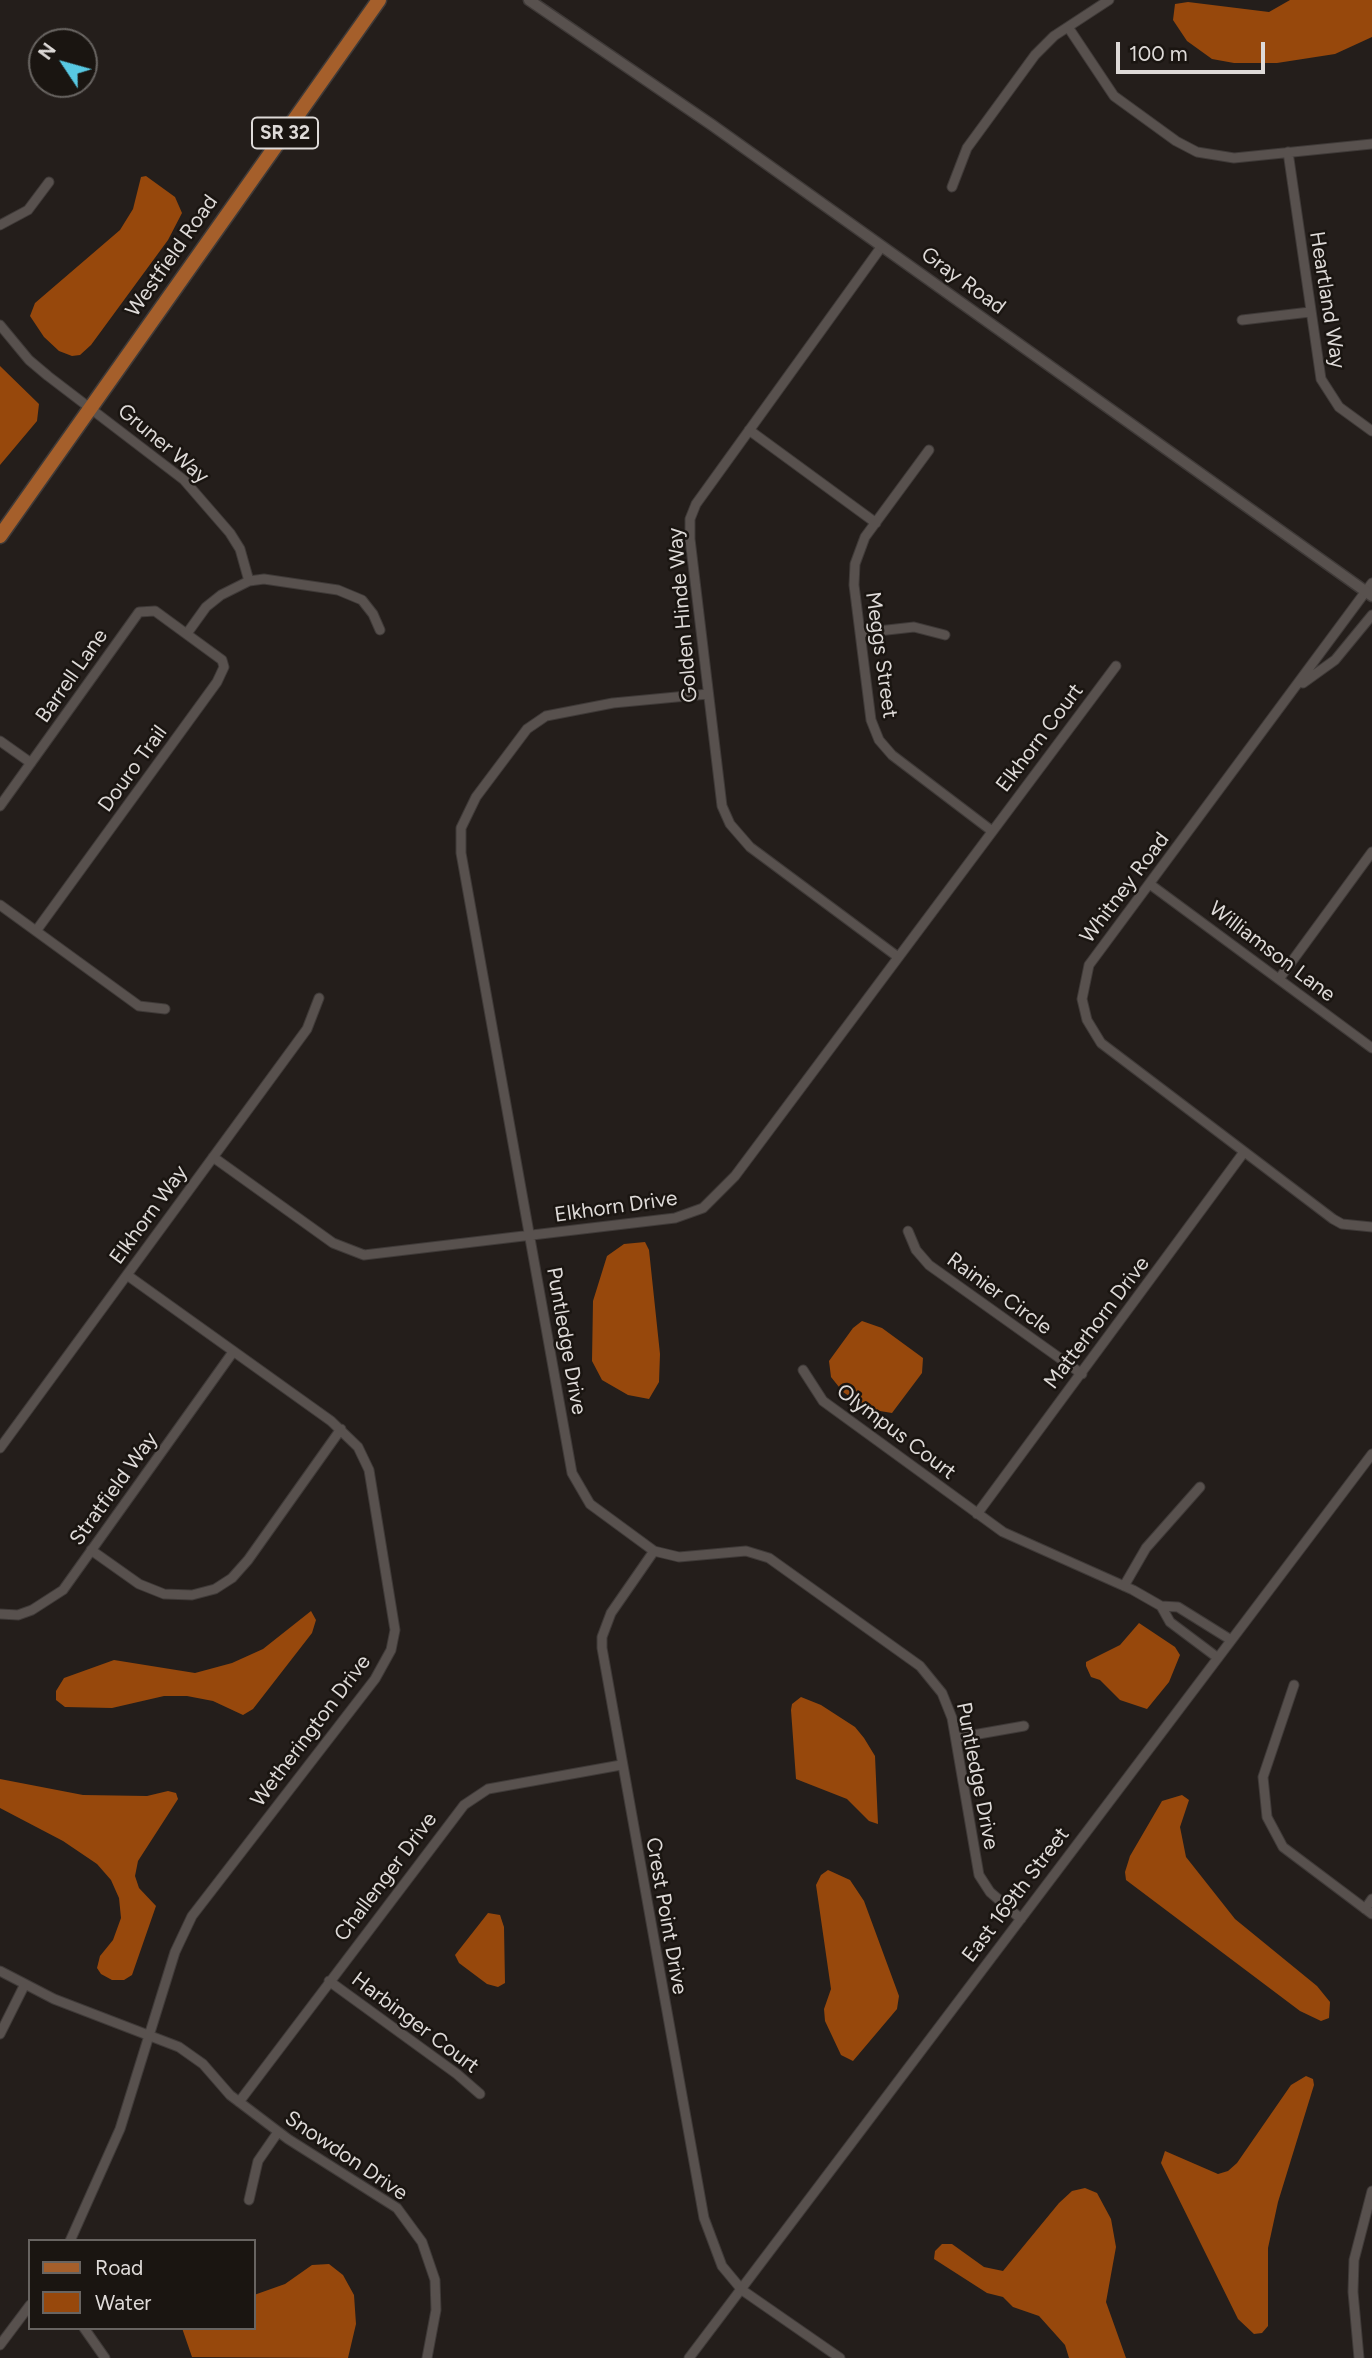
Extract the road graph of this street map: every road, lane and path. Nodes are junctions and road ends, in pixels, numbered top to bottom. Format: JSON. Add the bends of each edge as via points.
{"nodes":[{"id":1,"x":379,"y":0,"type":"edge"},
{"id":2,"x":529,"y":0,"type":"edge"},
{"id":3,"x":1109,"y":0,"type":"edge"},
{"id":4,"x":1068,"y":27,"type":"junction"},
{"id":5,"x":1372,"y":144,"type":"edge"},
{"id":6,"x":1288,"y":152,"type":"junction"},
{"id":7,"x":49,"y":182,"type":"dead end"},
{"id":8,"x":952,"y":187,"type":"dead end"},
{"id":9,"x":0,"y":225,"type":"edge"},
{"id":10,"x":882,"y":246,"type":"junction"},
{"id":11,"x":1310,"y":312,"type":"junction"},
{"id":12,"x":1242,"y":320,"type":"dead end"},
{"id":13,"x":0,"y":326,"type":"edge"},
{"id":14,"x":92,"y":406,"type":"junction"},
{"id":15,"x":749,"y":430,"type":"junction"},
{"id":16,"x":1372,"y":431,"type":"edge"},
{"id":17,"x":929,"y":450,"type":"dead end"},
{"id":18,"x":876,"y":523,"type":"junction"},
{"id":19,"x":0,"y":536,"type":"edge"},
{"id":20,"x":249,"y":581,"type":"junction"},
{"id":21,"x":1370,"y":590,"type":"edge"},
{"id":22,"x":1372,"y":615,"type":"edge"},
{"id":23,"x":380,"y":630,"type":"dead end"},
{"id":24,"x":188,"y":632,"type":"junction"},
{"id":25,"x":860,"y":633,"type":"junction"},
{"id":26,"x":945,"y":635,"type":"dead end"},
{"id":27,"x":1116,"y":666,"type":"dead end"},
{"id":28,"x":1296,"y":688,"type":"junction"},
{"id":29,"x":708,"y":694,"type":"junction"},
{"id":30,"x":0,"y":741,"type":"edge"},
{"id":31,"x":31,"y":763,"type":"junction"},
{"id":32,"x":0,"y":806,"type":"edge"},
{"id":33,"x":992,"y":831,"type":"junction"},
{"id":34,"x":1372,"y":852,"type":"edge"},
{"id":35,"x":1151,"y":885,"type":"junction"},
{"id":36,"x":0,"y":905,"type":"edge"},
{"id":37,"x":36,"y":931,"type":"junction"},
{"id":38,"x":898,"y":957,"type":"junction"},
{"id":39,"x":1279,"y":979,"type":"junction"},
{"id":40,"x":319,"y":998,"type":"dead end"},
{"id":41,"x":165,"y":1009,"type":"dead end"},
{"id":42,"x":1372,"y":1048,"type":"edge"},
{"id":43,"x":1244,"y":1152,"type":"junction"},
{"id":44,"x":213,"y":1157,"type":"junction"},
{"id":45,"x":1372,"y":1227,"type":"edge"},
{"id":46,"x":908,"y":1231,"type":"dead end"},
{"id":47,"x":529,"y":1236,"type":"junction"},
{"id":48,"x":127,"y":1275,"type":"junction"},
{"id":49,"x":233,"y":1352,"type":"junction"},
{"id":50,"x":803,"y":1370,"type":"dead end"},
{"id":51,"x":1082,"y":1374,"type":"junction"},
{"id":52,"x":341,"y":1429,"type":"junction"},
{"id":53,"x":0,"y":1448,"type":"edge"},
{"id":54,"x":1372,"y":1454,"type":"edge"},
{"id":55,"x":1200,"y":1487,"type":"dead end"},
{"id":56,"x":977,"y":1514,"type":"junction"},
{"id":57,"x":92,"y":1550,"type":"junction"},
{"id":58,"x":654,"y":1551,"type":"junction"},
{"id":59,"x":1124,"y":1586,"type":"junction"},
{"id":60,"x":1161,"y":1606,"type":"junction"},
{"id":61,"x":0,"y":1614,"type":"edge"},
{"id":62,"x":1231,"y":1640,"type":"junction"},
{"id":63,"x":1218,"y":1658,"type":"junction"},
{"id":64,"x":1294,"y":1685,"type":"dead end"},
{"id":65,"x":1024,"y":1726,"type":"dead end"},
{"id":66,"x":956,"y":1738,"type":"junction"},
{"id":67,"x":621,"y":1765,"type":"junction"},
{"id":68,"x":1372,"y":1899,"type":"edge"},
{"id":69,"x":1368,"y":1911,"type":"edge"},
{"id":70,"x":1021,"y":1919,"type":"junction"},
{"id":71,"x":0,"y":1971,"type":"edge"},
{"id":72,"x":329,"y":1981,"type":"junction"},
{"id":73,"x":25,"y":1984,"type":"junction"},
{"id":74,"x":0,"y":2034,"type":"edge"},
{"id":75,"x":150,"y":2035,"type":"junction"},
{"id":76,"x":480,"y":2094,"type":"dead end"},
{"id":77,"x":239,"y":2102,"type":"junction"},
{"id":78,"x":278,"y":2132,"type":"junction"},
{"id":79,"x":1372,"y":2190,"type":"edge"},
{"id":80,"x":249,"y":2200,"type":"dead end"},
{"id":81,"x":71,"y":2239,"type":"edge"},
{"id":82,"x":742,"y":2290,"type":"junction"},
{"id":83,"x":28,"y":2308,"type":"edge"},
{"id":84,"x":85,"y":2330,"type":"edge"},
{"id":85,"x":0,"y":2345,"type":"edge"},
{"id":86,"x":105,"y":2358,"type":"edge"},
{"id":87,"x":426,"y":2358,"type":"edge"},
{"id":88,"x":689,"y":2358,"type":"edge"},
{"id":89,"x":840,"y":2358,"type":"edge"},
{"id":90,"x":1359,"y":2358,"type":"edge"}],
"edges":[{"from":1,"to":14,"type":"main road","name":"Westfield Road","number":"SR 32"},
{"from":2,"to":10,"type":"street","name":"Gray Road"},
{"from":3,"to":4,"type":"street"},
{"from":4,"to":6,"type":"street","via":[[1114,96],[1186,147],[1219,158]]},
{"from":4,"to":8,"type":"street","via":[[1045,43],[1019,76],[961,157]]},
{"from":5,"to":6,"type":"street"},
{"from":6,"to":11,"type":"street","name":"Heartland Way"},
{"from":7,"to":9,"type":"street","via":[[28,210]]},
{"from":10,"to":15,"type":"street","name":"Golden Hinde Way"},
{"from":10,"to":21,"type":"street","name":"Gray Road"},
{"from":11,"to":12,"type":"street"},
{"from":11,"to":16,"type":"street","name":"Heartland Way","via":[[1325,389],[1339,407]]},
{"from":13,"to":14,"type":"street","name":"Gruner Way","via":[[29,360]]},
{"from":14,"to":19,"type":"main road","name":"Westfield Road","number":"SR 32"},
{"from":14,"to":20,"type":"street","name":"Gruner Way","via":[[184,480],[230,533]]},
{"from":15,"to":18,"type":"street"},
{"from":15,"to":29,"type":"street","name":"Golden Hinde Way","via":[[690,519]]},
{"from":17,"to":18,"type":"street","name":"Meggs Street"},
{"from":18,"to":25,"type":"street","name":"Meggs Street","via":[[855,564]]},
{"from":20,"to":23,"type":"street","via":[[338,590],[362,600]]},
{"from":20,"to":24,"type":"street","via":[[221,594]]},
{"from":21,"to":28,"type":"street","name":"Whitney Road"},
{"from":22,"to":28,"type":"street","name":"Whitney Road","via":[[1335,660]]},
{"from":24,"to":31,"type":"street","name":"Barrell Lane","via":[[155,611],[139,612]]},
{"from":24,"to":37,"type":"street","name":"Douro Trail","via":[[218,654],[222,674]]},
{"from":25,"to":26,"type":"street","via":[[914,627]]},
{"from":25,"to":33,"type":"street","name":"Meggs Street","via":[[871,720],[879,740],[899,761]]},
{"from":27,"to":33,"type":"street","name":"Elkhorn Court"},
{"from":28,"to":35,"type":"street","name":"Whitney Road"},
{"from":29,"to":38,"type":"street","name":"Golden Hinde Way","via":[[722,806],[738,836]]},
{"from":29,"to":47,"type":"street","name":"Puntledge Drive","via":[[613,703],[547,716],[527,729],[476,797],[461,828],[461,853]]},
{"from":30,"to":31,"type":"street"},
{"from":31,"to":32,"type":"street","name":"Barrell Lane"},
{"from":33,"to":38,"type":"street","name":"Elkhorn Drive"},
{"from":34,"to":39,"type":"street"},
{"from":35,"to":39,"type":"street","name":"Williamson Lane"},
{"from":35,"to":43,"type":"street","name":"Whitney Road","via":[[1089,965],[1082,999],[1087,1020],[1101,1043]]},
{"from":36,"to":37,"type":"street"},
{"from":37,"to":41,"type":"street","via":[[139,1006]]},
{"from":38,"to":47,"type":"street","name":"Elkhorn Drive","via":[[712,1201],[675,1218]]},
{"from":39,"to":42,"type":"street","name":"Williamson Lane"},
{"from":40,"to":44,"type":"street","name":"Elkhorn Way","via":[[307,1029]]},
{"from":43,"to":45,"type":"street","name":"Whitney Road","via":[[1333,1219]]},
{"from":43,"to":51,"type":"street","name":"Matterhorn Drive"},
{"from":44,"to":47,"type":"street","name":"Elkhorn Drive","via":[[352,1252],[376,1255]]},
{"from":44,"to":48,"type":"street","name":"Elkhorn Way"},
{"from":46,"to":51,"type":"street","name":"Rainier Circle","via":[[929,1265]]},
{"from":47,"to":58,"type":"street","name":"Puntledge Drive","via":[[577,1485],[590,1504]]},
{"from":48,"to":49,"type":"street","name":"Wetherington Drive"},
{"from":48,"to":53,"type":"street","name":"Elkhorn Way"},
{"from":49,"to":52,"type":"street","name":"Wetherington Drive"},
{"from":49,"to":57,"type":"street","name":"Stratfield Way"},
{"from":50,"to":56,"type":"street","name":"Olympus Court","via":[[823,1401]]},
{"from":51,"to":56,"type":"street","name":"Matterhorn Drive"},
{"from":52,"to":57,"type":"street","via":[[248,1560],[215,1589],[192,1595],[164,1594],[139,1584]]},
{"from":52,"to":75,"type":"street","name":"Wetherington Drive","via":[[358,1447],[369,1470],[395,1616],[391,1650],[375,1679],[192,1916],[175,1952]]},
{"from":54,"to":62,"type":"street","name":"East 169th Street"},
{"from":55,"to":59,"type":"street","via":[[1146,1548]]},
{"from":56,"to":59,"type":"street","name":"Olympus Court","via":[[1003,1532]]},
{"from":57,"to":61,"type":"street","name":"Stratfield Way","via":[[63,1590],[49,1601],[19,1615]]},
{"from":58,"to":66,"type":"street","name":"Puntledge Drive","via":[[680,1557],[746,1552],[775,1562],[920,1666],[942,1693]]},
{"from":58,"to":67,"type":"street","name":"Crest Point Drive","via":[[611,1613],[602,1637]]},
{"from":59,"to":60,"type":"street","name":"Olympus Court"},
{"from":60,"to":62,"type":"street","via":[[1178,1607]]},
{"from":60,"to":63,"type":"street","via":[[1170,1622]]},
{"from":62,"to":63,"type":"street","name":"East 169th Street"},
{"from":63,"to":70,"type":"street","name":"East 169th Street"},
{"from":64,"to":69,"type":"street","via":[[1263,1777],[1267,1817],[1283,1847]]},
{"from":65,"to":66,"type":"street"},
{"from":66,"to":70,"type":"street","name":"Puntledge Drive","via":[[979,1874],[990,1892]]},
{"from":67,"to":72,"type":"street","name":"Challenger Drive","via":[[488,1789],[472,1798]]},
{"from":67,"to":82,"type":"street","name":"Crest Point Drive","via":[[704,2218],[722,2266]]},
{"from":68,"to":69,"type":"street"},
{"from":70,"to":82,"type":"street","name":"East 169th Street"},
{"from":71,"to":73,"type":"street","name":"Snowdon Drive"},
{"from":72,"to":76,"type":"street","name":"Harbinger Court"},
{"from":72,"to":77,"type":"street","name":"Challenger Drive"},
{"from":73,"to":74,"type":"street"},
{"from":73,"to":75,"type":"street","name":"Snowdon Drive"},
{"from":75,"to":77,"type":"street","name":"Snowdon Drive","via":[[197,2059]]},
{"from":75,"to":81,"type":"street","name":"Wetherington Drive","via":[[120,2129]]},
{"from":77,"to":78,"type":"street","name":"Snowdon Drive"},
{"from":78,"to":80,"type":"street","via":[[258,2161]]},
{"from":78,"to":87,"type":"street","name":"Snowdon Drive","via":[[382,2196],[412,2226],[430,2261],[436,2293]]},
{"from":79,"to":90,"type":"street","via":[[1354,2268]]},
{"from":82,"to":88,"type":"street","name":"East 169th Street"},
{"from":82,"to":89,"type":"street","name":"Crest Point Drive"},
{"from":83,"to":85,"type":"street"},
{"from":84,"to":86,"type":"street"}]}
